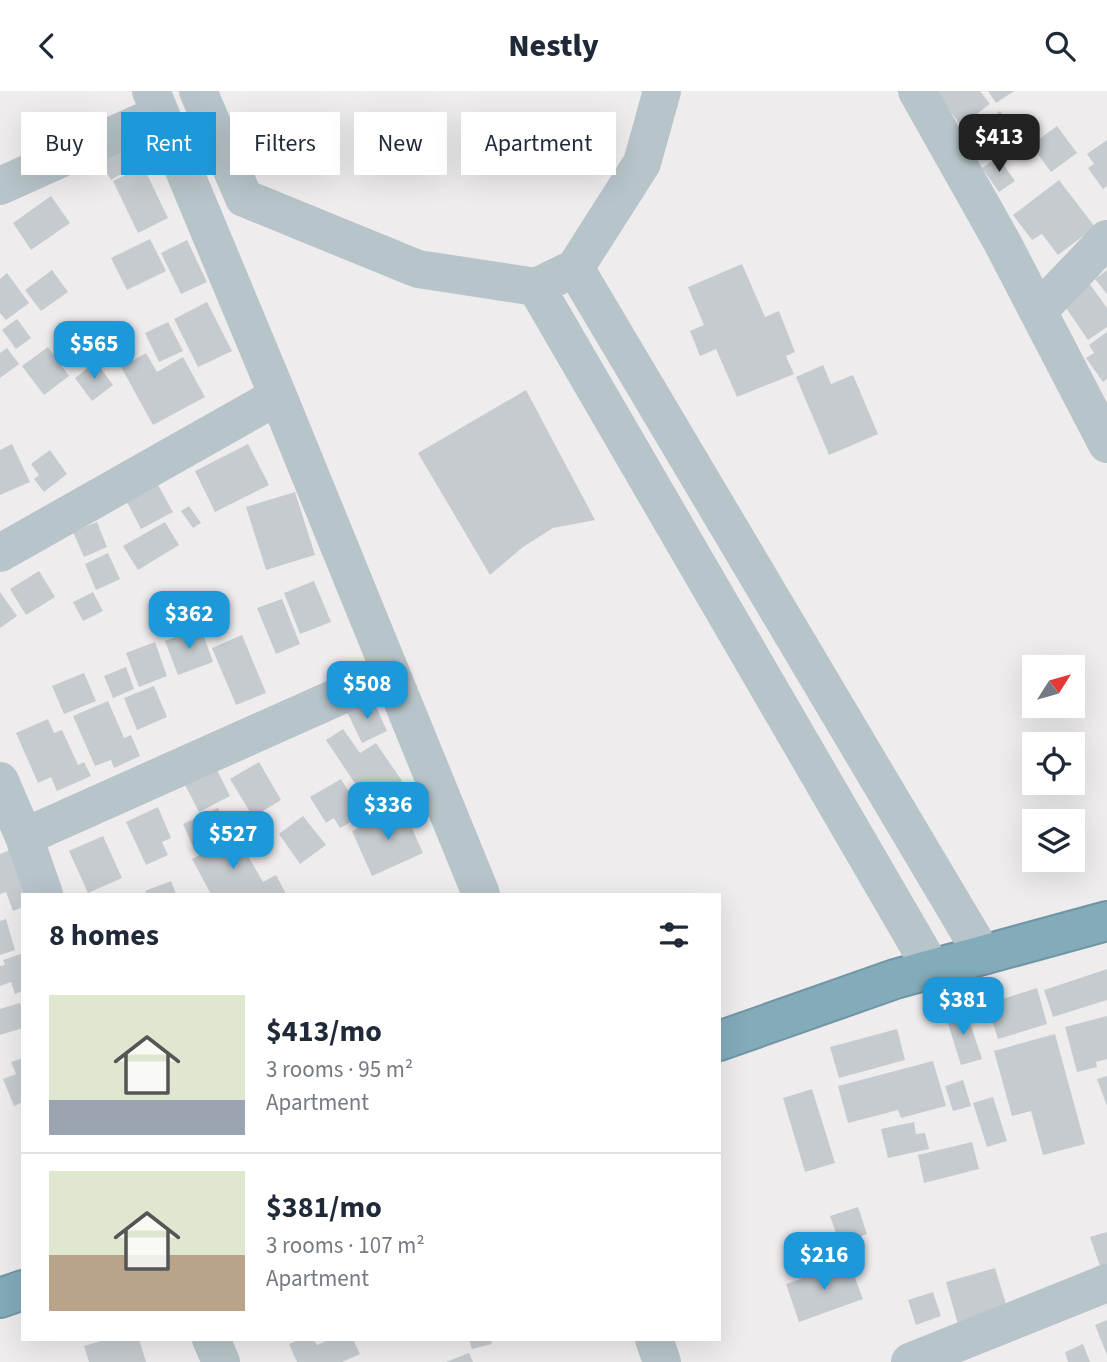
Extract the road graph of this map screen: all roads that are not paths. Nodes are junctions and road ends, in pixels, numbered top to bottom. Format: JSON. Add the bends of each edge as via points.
{"nodes":[{"id":1,"x":198,"y":91,"type":"edge"},
{"id":2,"x":662,"y":91,"type":"edge"},
{"id":3,"x":917,"y":91,"type":"edge"},
{"id":4,"x":155,"y":103,"type":"edge"},
{"id":5,"x":0,"y":186,"type":"edge"},
{"id":6,"x":1107,"y":239,"type":"edge"},
{"id":7,"x":575,"y":268,"type":"junction"},
{"id":8,"x":536,"y":287,"type":"junction"},
{"id":9,"x":1038,"y":311,"type":"junction"},
{"id":10,"x":278,"y":396,"type":"junction"},
{"id":11,"x":1107,"y":444,"type":"edge"},
{"id":12,"x":0,"y":553,"type":"edge"},
{"id":13,"x":391,"y":673,"type":"junction"},
{"id":14,"x":0,"y":781,"type":"edge"},
{"id":15,"x":24,"y":837,"type":"junction"},
{"id":16,"x":44,"y":893,"type":"edge"},
{"id":17,"x":481,"y":893,"type":"edge"},
{"id":18,"x":1107,"y":921,"type":"edge"},
{"id":19,"x":983,"y":954,"type":"junction"},
{"id":20,"x":932,"y":969,"type":"junction"},
{"id":21,"x":721,"y":1040,"type":"edge"},
{"id":22,"x":1107,"y":1283,"type":"edge"},
{"id":23,"x":21,"y":1291,"type":"edge"},
{"id":24,"x":0,"y":1298,"type":"edge"},
{"id":25,"x":212,"y":1341,"type":"edge"},
{"id":26,"x":655,"y":1341,"type":"edge"},
{"id":27,"x":221,"y":1362,"type":"edge"},
{"id":28,"x":662,"y":1362,"type":"edge"},
{"id":29,"x":910,"y":1362,"type":"edge"}],
"edges":[{"from":1,"to":8,"type":"street","via":[[244,198],[418,269]]},
{"from":2,"to":7,"type":"street","via":[[642,163]]},
{"from":3,"to":9,"type":"street"},
{"from":4,"to":5,"type":"street"},
{"from":4,"to":10,"type":"street"},
{"from":6,"to":9,"type":"street"},
{"from":7,"to":8,"type":"street"},
{"from":7,"to":19,"type":"street"},
{"from":8,"to":20,"type":"street"},
{"from":9,"to":11,"type":"street"},
{"from":10,"to":12,"type":"street"},
{"from":10,"to":13,"type":"street"},
{"from":13,"to":15,"type":"street"},
{"from":13,"to":17,"type":"street"},
{"from":14,"to":15,"type":"street"},
{"from":15,"to":16,"type":"street"},
{"from":18,"to":19,"type":"highway"},
{"from":19,"to":20,"type":"highway"},
{"from":20,"to":21,"type":"highway"},
{"from":22,"to":29,"type":"street"},
{"from":23,"to":24,"type":"highway"},
{"from":25,"to":27,"type":"street"},
{"from":26,"to":28,"type":"street"}]}
